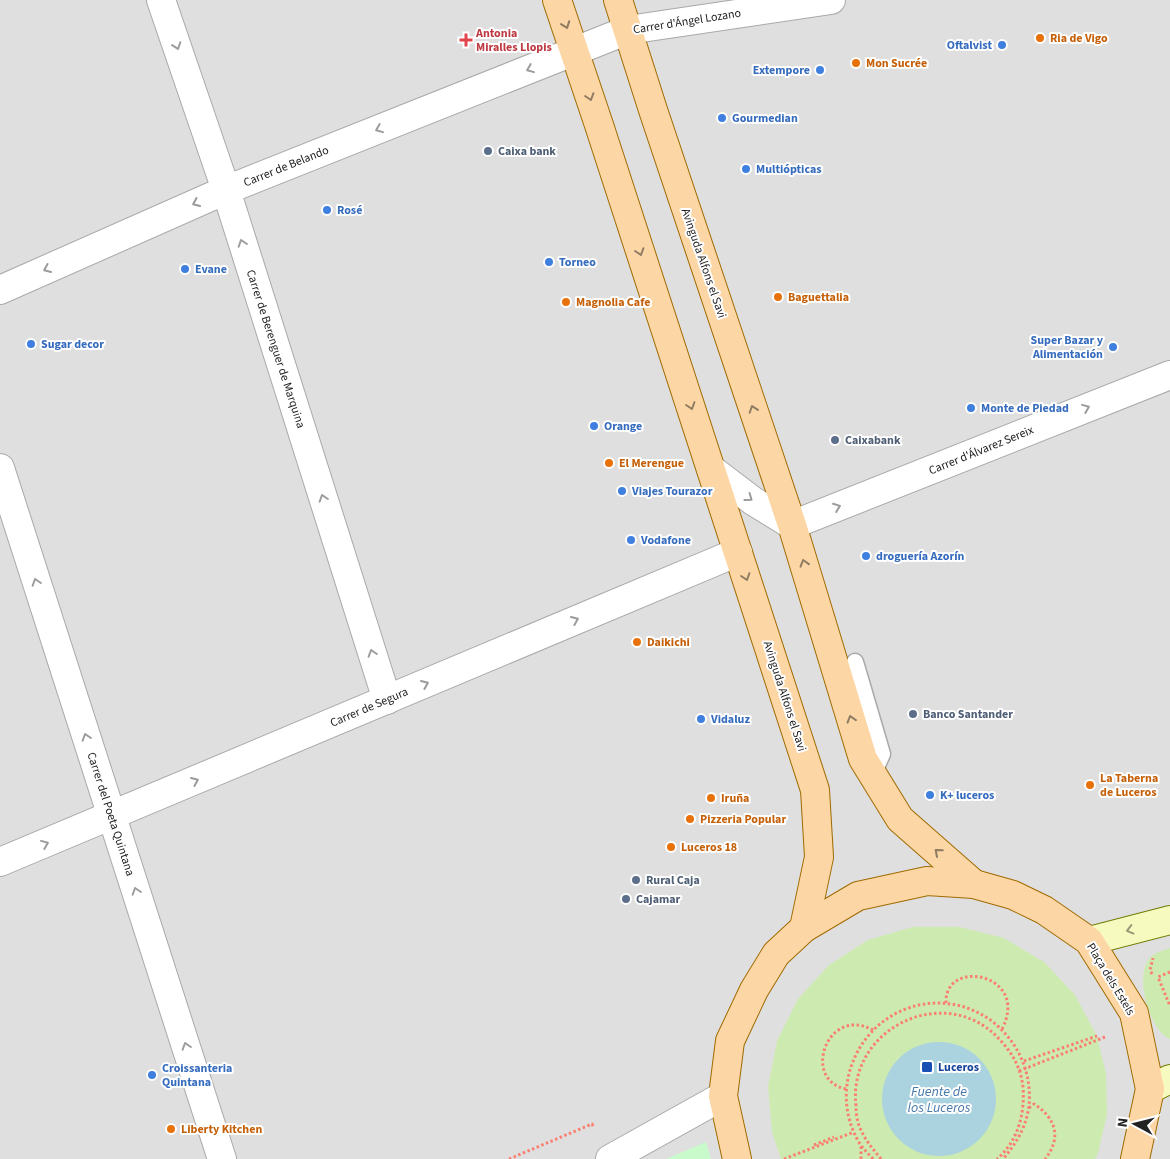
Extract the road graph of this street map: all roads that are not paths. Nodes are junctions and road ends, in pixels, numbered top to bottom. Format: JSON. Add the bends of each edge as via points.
{"nodes":[{"id":1,"x":161,"y":0,"type":"edge"},
{"id":2,"x":557,"y":0,"type":"edge"},
{"id":3,"x":618,"y":0,"type":"edge"},
{"id":4,"x":831,"y":0,"type":"edge"},
{"id":5,"x":628,"y":30,"type":"junction"},
{"id":6,"x":575,"y":51,"type":"junction"},
{"id":7,"x":226,"y":190,"type":"junction"},
{"id":8,"x":0,"y":290,"type":"edge"},
{"id":9,"x":1170,"y":375,"type":"edge"},
{"id":10,"x":0,"y":468,"type":"edge"},
{"id":11,"x":711,"y":469,"type":"junction"},
{"id":12,"x":792,"y":525,"type":"junction"},
{"id":13,"x":738,"y":552,"type":"junction"},
{"id":14,"x":855,"y":662,"type":"dead end"},
{"id":15,"x":387,"y":700,"type":"junction"},
{"id":16,"x":872,"y":776,"type":"junction"},
{"id":17,"x":112,"y":816,"type":"junction"},
{"id":18,"x":0,"y":862,"type":"edge"},
{"id":19,"x":974,"y":884,"type":"junction"},
{"id":20,"x":1170,"y":920,"type":"edge"},
{"id":21,"x":804,"y":928,"type":"junction"},
{"id":22,"x":1090,"y":941,"type":"junction"},
{"id":23,"x":1160,"y":1084,"type":"edge"},
{"id":24,"x":723,"y":1096,"type":"junction"},
{"id":25,"x":222,"y":1159,"type":"edge"},
{"id":26,"x":610,"y":1159,"type":"edge"},
{"id":27,"x":737,"y":1159,"type":"edge"},
{"id":28,"x":1135,"y":1159,"type":"edge"}],
"edges":[{"from":1,"to":7,"type":"street","name":"Carrer de Berenguer de Marquina","one_way":true},
{"from":2,"to":6,"type":"main road","name":"Avinguda Alfons el Savi","one_way":true},
{"from":3,"to":5,"type":"main road","name":"Avinguda Alfons el Savi"},
{"from":4,"to":5,"type":"street","name":"Carrer d'Ángel Lozano"},
{"from":5,"to":6,"type":"street","name":"Carrer d'Ángel Lozano"},
{"from":12,"to":5,"type":"main road","name":"Avinguda Alfons el Savi","one_way":true},
{"from":6,"to":7,"type":"street","name":"Carrer de Belando","one_way":true},
{"from":6,"to":11,"type":"main road","name":"Avinguda Alfons el Savi","one_way":true},
{"from":7,"to":8,"type":"street","name":"Carrer de Belando","one_way":true},
{"from":15,"to":7,"type":"street","name":"Carrer de Berenguer de Marquina","one_way":true},
{"from":12,"to":9,"type":"street","name":"Carrer d'Álvarez Sereix","one_way":true},
{"from":17,"to":10,"type":"street","name":"Carrer del Poeta Quintana","one_way":true},
{"from":11,"to":12,"type":"street","one_way":true},
{"from":11,"to":13,"type":"main road","name":"Avinguda Alfons el Savi"},
{"from":16,"to":12,"type":"main road","name":"Avinguda Alfons el Savi","one_way":true,"via":[[863,759]]},
{"from":15,"to":13,"type":"street","name":"Carrer de Segura","one_way":true},
{"from":13,"to":21,"type":"main road","name":"Avinguda Alfons el Savi","one_way":true,"via":[[815,790],[819,857]]},
{"from":14,"to":16,"type":"lane","via":[[882,754]]},
{"from":17,"to":15,"type":"street","name":"Carrer de Segura","one_way":true},
{"from":19,"to":16,"type":"main road","name":"Avinguda Alfons el Savi","one_way":true,"via":[[900,819]]},
{"from":18,"to":17,"type":"street","name":"Carrer de Segura","one_way":true},
{"from":25,"to":17,"type":"street","name":"Carrer del Poeta Quintana","one_way":true},
{"from":19,"to":21,"type":"main road","name":"Plaça dels Estels","via":[[927,881],[858,896]]},
{"from":19,"to":22,"type":"main road","name":"Plaça dels Estels","via":[[1013,895],[1044,910]]},
{"from":20,"to":22,"type":"street","one_way":true},
{"from":21,"to":24,"type":"main road","name":"Plaça dels Estels","via":[[776,954],[754,990],[730,1041]]},
{"from":22,"to":23,"type":"main road","name":"Plaça dels Estels","via":[[1134,1012]]},
{"from":23,"to":28,"type":"main road","name":"Plaça dels Estels"},
{"from":24,"to":26,"type":"street"},
{"from":24,"to":27,"type":"main road","name":"Plaça dels Estels"}]}
